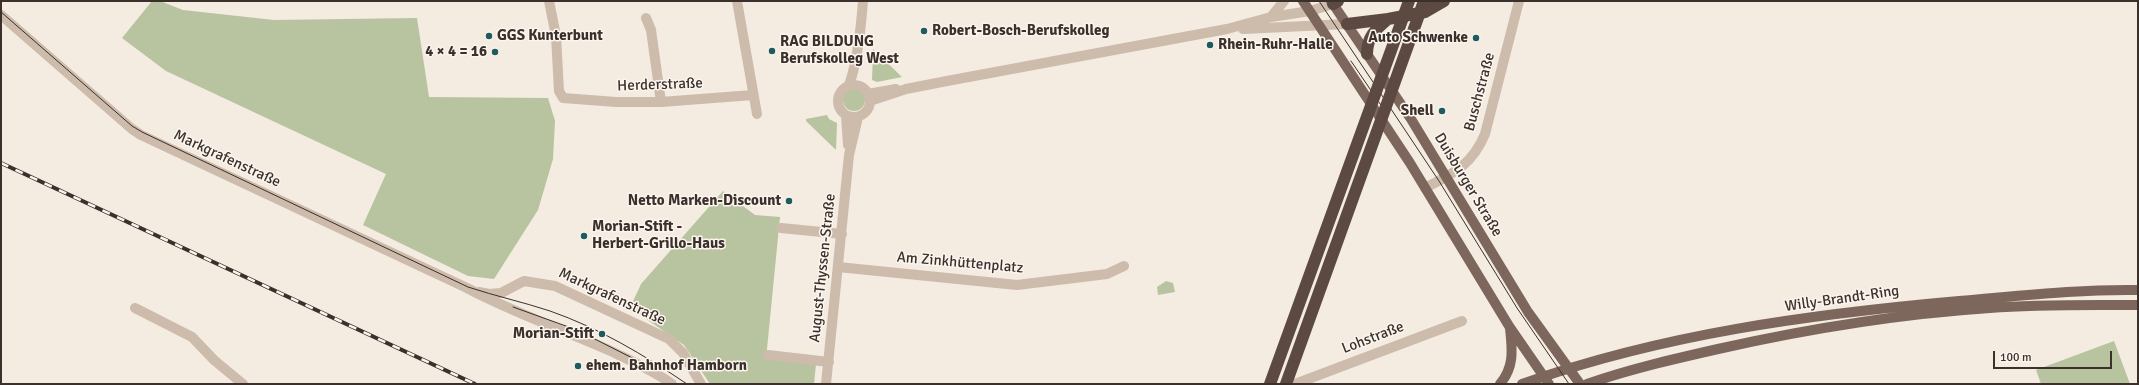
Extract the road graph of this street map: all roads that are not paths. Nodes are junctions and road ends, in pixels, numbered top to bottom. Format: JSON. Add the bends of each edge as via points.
{"nodes":[{"id":1,"x":549,"y":1,"type":"edge"},
{"id":2,"x":737,"y":1,"type":"edge"},
{"id":3,"x":863,"y":1,"type":"edge"},
{"id":4,"x":1284,"y":1,"type":"edge"},
{"id":5,"x":1303,"y":1,"type":"edge"},
{"id":6,"x":1409,"y":1,"type":"edge"},
{"id":7,"x":1424,"y":1,"type":"edge"},
{"id":8,"x":1444,"y":1,"type":"edge"},
{"id":9,"x":1519,"y":1,"type":"edge"},
{"id":10,"x":1334,"y":2,"type":"edge"},
{"id":11,"x":1310,"y":11,"type":"junction"},
{"id":12,"x":1,"y":15,"type":"edge"},
{"id":13,"x":1271,"y":17,"type":"junction"},
{"id":14,"x":646,"y":18,"type":"dead end"},
{"id":15,"x":1388,"y":19,"type":"junction"},
{"id":16,"x":1347,"y":24,"type":"junction"},
{"id":17,"x":1319,"y":26,"type":"junction"},
{"id":18,"x":1227,"y":29,"type":"junction"},
{"id":19,"x":860,"y":38,"type":"junction"},
{"id":20,"x":1367,"y":54,"type":"junction"},
{"id":21,"x":849,"y":85,"type":"junction"},
{"id":22,"x":867,"y":94,"type":"junction"},
{"id":23,"x":753,"y":95,"type":"junction"},
{"id":24,"x":661,"y":102,"type":"junction"},
{"id":25,"x":757,"y":114,"type":"dead end"},
{"id":26,"x":846,"y":116,"type":"junction"},
{"id":27,"x":858,"y":117,"type":"junction"},
{"id":28,"x":849,"y":155,"type":"junction"},
{"id":29,"x":1447,"y":177,"type":"junction"},
{"id":30,"x":1425,"y":188,"type":"junction"},
{"id":31,"x":781,"y":228,"type":"dead end"},
{"id":32,"x":842,"y":234,"type":"junction"},
{"id":33,"x":1124,"y":266,"type":"dead end"},
{"id":34,"x":838,"y":267,"type":"junction"},
{"id":35,"x":468,"y":288,"type":"junction"},
{"id":36,"x":2138,"y":290,"type":"edge"},
{"id":37,"x":2138,"y":305,"type":"edge"},
{"id":38,"x":134,"y":308,"type":"dead end"},
{"id":39,"x":1462,"y":321,"type":"dead end"},
{"id":40,"x":1509,"y":326,"type":"junction"},
{"id":41,"x":768,"y":355,"type":"dead end"},
{"id":42,"x":829,"y":362,"type":"junction"},
{"id":43,"x":1569,"y":370,"type":"junction"},
{"id":44,"x":1546,"y":380,"type":"edge"},
{"id":45,"x":243,"y":384,"type":"edge"},
{"id":46,"x":672,"y":384,"type":"edge"},
{"id":47,"x":701,"y":384,"type":"edge"},
{"id":48,"x":826,"y":384,"type":"edge"},
{"id":49,"x":1270,"y":384,"type":"edge"},
{"id":50,"x":1286,"y":384,"type":"edge"},
{"id":51,"x":1295,"y":384,"type":"edge"},
{"id":52,"x":1500,"y":384,"type":"edge"},
{"id":53,"x":1522,"y":384,"type":"edge"},
{"id":54,"x":1580,"y":384,"type":"edge"},
{"id":55,"x":1587,"y":384,"type":"edge"}],
"edges":[{"from":1,"to":24,"type":"street","name":"Herderstraße","via":[[556,36],[560,95],[567,99]]},
{"from":2,"to":23,"type":"street"},
{"from":3,"to":19,"type":"street"},
{"from":4,"to":13,"type":"street"},
{"from":5,"to":11,"type":"main road"},
{"from":6,"to":49,"type":"highway","bridge":true},
{"from":7,"to":50,"type":"highway","bridge":true},
{"from":8,"to":15,"type":"highway","via":[[1425,12]]},
{"from":9,"to":29,"type":"street","name":"Buschstraße","via":[[1479,149],[1458,172]]},
{"from":10,"to":11,"type":"street"},
{"from":10,"to":16,"type":"main road","name":"Duisburger Straße"},
{"from":11,"to":13,"type":"street"},
{"from":11,"to":17,"type":"main road"},
{"from":12,"to":35,"type":"street","name":"Markgrafenstraße","via":[[136,132]]},
{"from":13,"to":18,"type":"street"},
{"from":14,"to":24,"type":"street","via":[[651,30]]},
{"from":15,"to":16,"type":"highway"},
{"from":15,"to":20,"type":"highway","via":[[1372,33],[1367,44]]},
{"from":16,"to":17,"type":"street"},
{"from":16,"to":20,"type":"main road","name":"Duisburger Straße"},
{"from":17,"to":18,"type":"street"},
{"from":17,"to":30,"type":"main road"},
{"from":18,"to":22,"type":"street","via":[[906,90],[896,89]]},
{"from":19,"to":21,"type":"street","via":[[854,74]]},
{"from":19,"to":22,"type":"street"},
{"from":20,"to":29,"type":"main road","name":"Duisburger Straße"},
{"from":21,"to":22,"type":"street"},
{"from":21,"to":26,"type":"street","via":[[840,91],[837,102]]},
{"from":22,"to":27,"type":"street","via":[[866,112]]},
{"from":23,"to":24,"type":"street","name":"Herderstraße"},
{"from":23,"to":25,"type":"street"},
{"from":26,"to":27,"type":"street"},
{"from":26,"to":28,"type":"street","name":"August-Thyssen-Straße"},
{"from":27,"to":28,"type":"street","name":"August-Thyssen-Straße"},
{"from":28,"to":32,"type":"street","name":"August-Thyssen-Straße"},
{"from":29,"to":30,"type":"street","name":"Buschstraße"},
{"from":29,"to":43,"type":"main road","name":"Duisburger Straße","via":[[1528,312]]},
{"from":30,"to":40,"type":"main road"},
{"from":31,"to":32,"type":"street"},
{"from":32,"to":34,"type":"street","name":"August-Thyssen-Straße"},
{"from":33,"to":34,"type":"street","name":"Am Zinkhüttenplatz","via":[[1107,274],[1017,285]]},
{"from":34,"to":42,"type":"street","name":"August-Thyssen-Straße"},
{"from":35,"to":46,"type":"street","name":"Markgrafenstraße","via":[[494,303],[636,363]]},
{"from":35,"to":47,"type":"street","name":"Markgrafenstraße","via":[[489,294],[501,293],[524,281],[555,286],[669,339],[683,353]]},
{"from":36,"to":43,"type":"main road","name":"Willy-Brandt-Ring","via":[[2046,293],[1909,305],[1817,317],[1737,329],[1632,351]]},
{"from":37,"to":55,"type":"main road","name":"Willy-Brandt-Ring","via":[[1990,308],[1849,324],[1686,356]]},
{"from":38,"to":45,"type":"street","via":[[192,337],[214,360]]},
{"from":39,"to":51,"type":"street","name":"Lohstraße"},
{"from":40,"to":44,"type":"main road"},
{"from":40,"to":52,"type":"main road","via":[[1512,362],[1509,372]]},
{"from":41,"to":42,"type":"street"},
{"from":42,"to":48,"type":"street","name":"August-Thyssen-Straße"},
{"from":43,"to":44,"type":"main road","name":"Willy-Brandt-Ring","via":[[1555,373]]},
{"from":43,"to":54,"type":"main road","name":"Duisburger Straße"},
{"from":44,"to":53,"type":"main road","name":"Willy-Brandt-Ring"}]}
